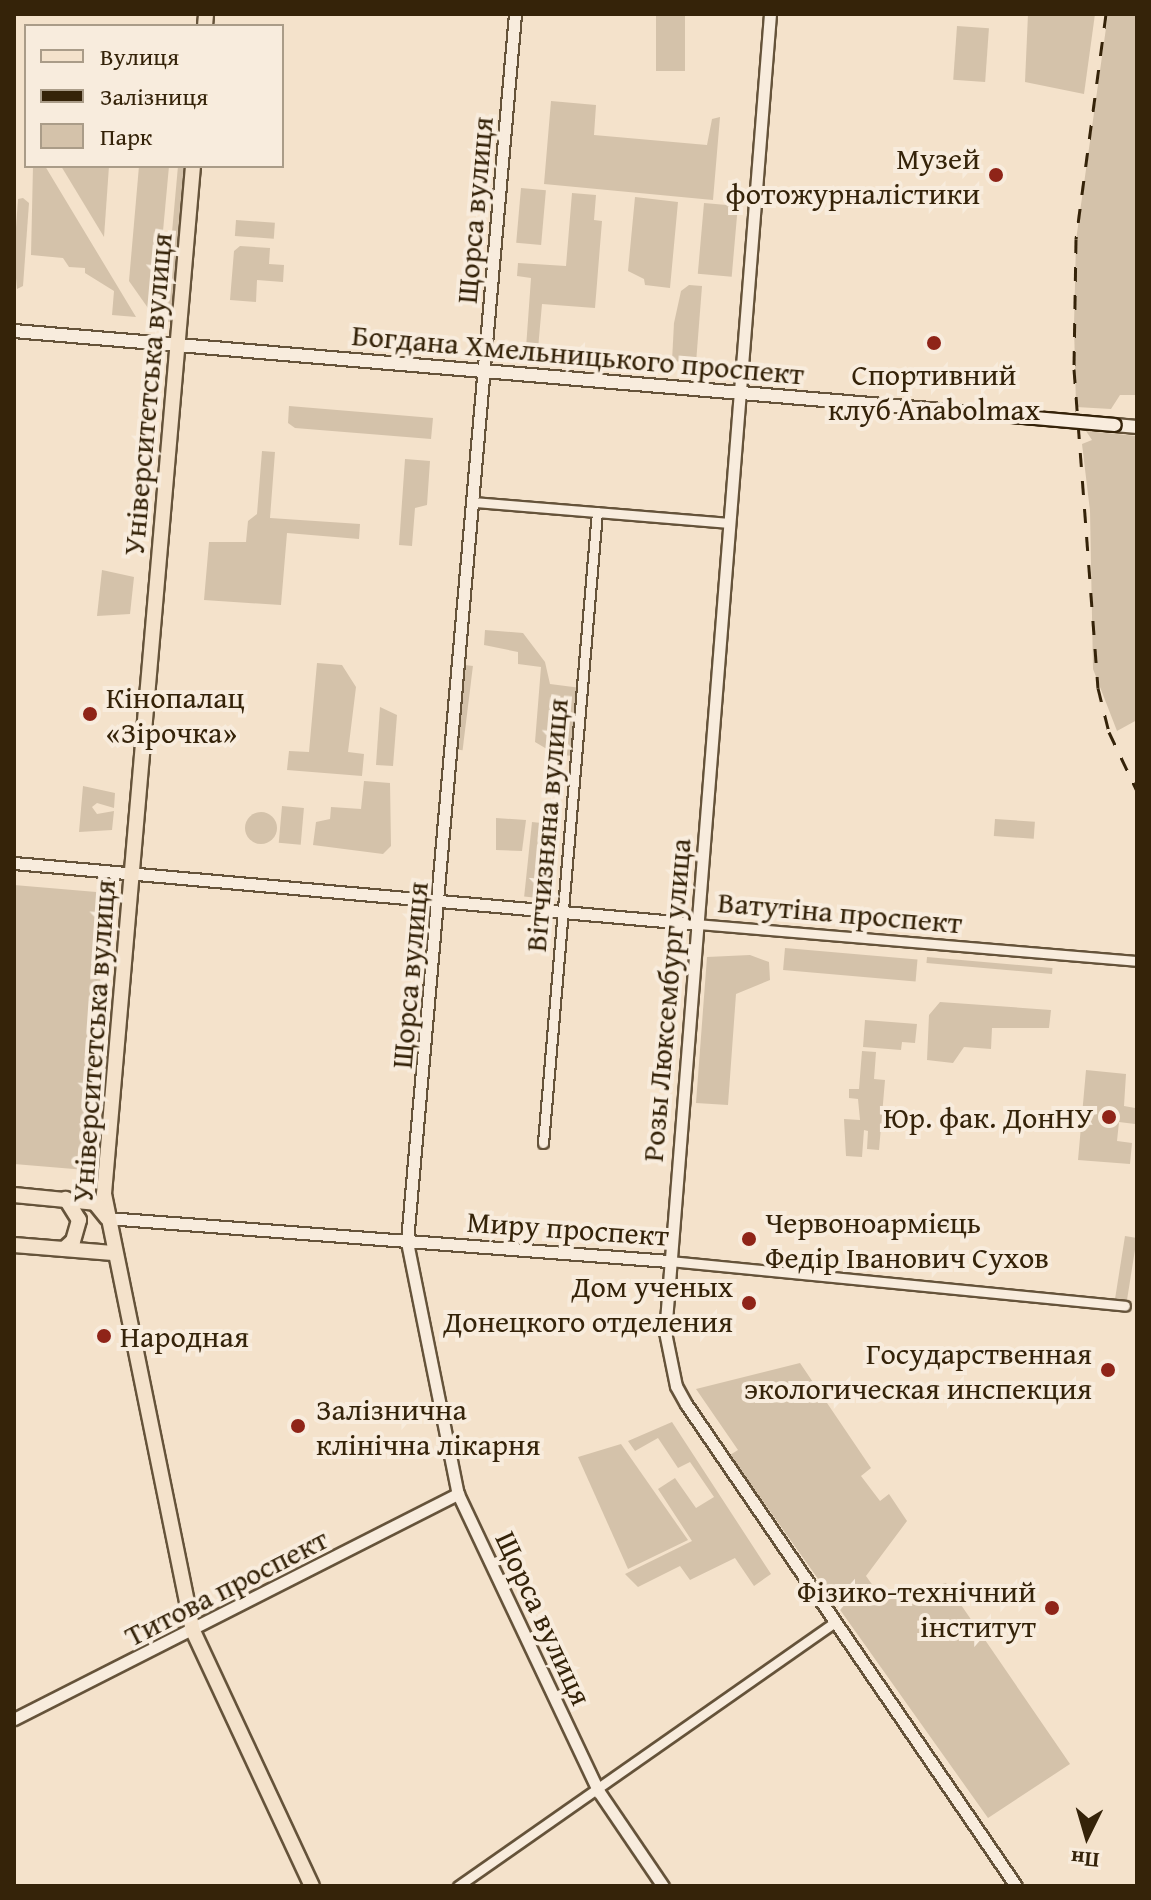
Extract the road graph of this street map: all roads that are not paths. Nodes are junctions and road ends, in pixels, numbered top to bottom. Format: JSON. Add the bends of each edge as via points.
{"nodes":[{"id":1,"x":515,"y":14,"type":"edge"},
{"id":2,"x":770,"y":14,"type":"edge"},
{"id":3,"x":193,"y":168,"type":"edge"},
{"id":4,"x":14,"y":331,"type":"edge"},
{"id":5,"x":177,"y":346,"type":"junction"},
{"id":6,"x":485,"y":372,"type":"junction"},
{"id":7,"x":739,"y":394,"type":"junction"},
{"id":8,"x":1137,"y":427,"type":"edge"},
{"id":9,"x":474,"y":502,"type":"junction"},
{"id":10,"x":597,"y":512,"type":"junction"},
{"id":11,"x":728,"y":523,"type":"junction"},
{"id":12,"x":14,"y":863,"type":"edge"},
{"id":13,"x":131,"y":873,"type":"junction"},
{"id":14,"x":439,"y":901,"type":"junction"},
{"id":15,"x":562,"y":912,"type":"junction"},
{"id":16,"x":697,"y":924,"type":"junction"},
{"id":17,"x":1137,"y":961,"type":"edge"},
{"id":18,"x":543,"y":1143,"type":"dead end"},
{"id":19,"x":14,"y":1195,"type":"edge"},
{"id":20,"x":66,"y":1199,"type":"junction"},
{"id":21,"x":107,"y":1218,"type":"junction"},
{"id":22,"x":407,"y":1242,"type":"junction"},
{"id":23,"x":14,"y":1245,"type":"edge"},
{"id":24,"x":64,"y":1249,"type":"junction"},
{"id":25,"x":113,"y":1253,"type":"junction"},
{"id":26,"x":669,"y":1261,"type":"junction"},
{"id":27,"x":1125,"y":1306,"type":"dead end"},
{"id":28,"x":458,"y":1494,"type":"junction"},
{"id":29,"x":835,"y":1622,"type":"junction"},
{"id":30,"x":193,"y":1631,"type":"junction"},
{"id":31,"x":14,"y":1719,"type":"edge"},
{"id":32,"x":599,"y":1792,"type":"junction"},
{"id":33,"x":312,"y":1886,"type":"edge"},
{"id":34,"x":458,"y":1886,"type":"edge"},
{"id":35,"x":663,"y":1886,"type":"edge"},
{"id":36,"x":1016,"y":1886,"type":"edge"}],
"edges":[{"from":1,"to":6,"type":"street","name":"Щорса вулиця"},
{"from":2,"to":7,"type":"street","name":"Розы Люксембург улица"},
{"from":3,"to":5,"type":"main road","name":"Університетська вулиця"},
{"from":4,"to":5,"type":"main road","name":"Богдана Хмельницького проспект"},
{"from":5,"to":6,"type":"main road","name":"Богдана Хмельницького проспект"},
{"from":5,"to":13,"type":"main road","name":"Університетська вулиця"},
{"from":6,"to":7,"type":"main road","name":"Богдана Хмельницького проспект"},
{"from":6,"to":9,"type":"street","name":"Щорса вулиця"},
{"from":7,"to":8,"type":"main road","name":"Богдана Хмельницького проспект","bridge":true},
{"from":7,"to":11,"type":"street","name":"Розы Люксембург улица"},
{"from":9,"to":10,"type":"street"},
{"from":9,"to":14,"type":"street","name":"Щорса вулиця"},
{"from":10,"to":11,"type":"street"},
{"from":10,"to":15,"type":"street","name":"Вітчизняна вулиця"},
{"from":11,"to":16,"type":"street","name":"Розы Люксембург улица"},
{"from":12,"to":13,"type":"street","name":"Ватутіна проспект"},
{"from":13,"to":14,"type":"street","name":"Ватутіна проспект"},
{"from":13,"to":21,"type":"main road","name":"Університетська вулиця","via":[[104,1194]]},
{"from":14,"to":15,"type":"street","name":"Ватутіна проспект"},
{"from":14,"to":22,"type":"street","name":"Щорса вулиця"},
{"from":15,"to":16,"type":"street","name":"Ватутіна проспект"},
{"from":15,"to":18,"type":"street","name":"Вітчизняна вулиця"},
{"from":16,"to":17,"type":"street","name":"Ватутіна проспект"},
{"from":16,"to":26,"type":"street","name":"Розы Люксембург улица"},
{"from":19,"to":20,"type":"main road","name":"Миру проспект"},
{"from":20,"to":21,"type":"main road","name":"Миру проспект","via":[[95,1203]]},
{"from":20,"to":24,"type":"main road","via":[[79,1220],[73,1241]]},
{"from":21,"to":22,"type":"street","name":"Миру проспект"},
{"from":21,"to":25,"type":"main road","name":"Університетська вулиця"},
{"from":22,"to":26,"type":"street","name":"Миру проспект"},
{"from":22,"to":28,"type":"street","name":"Щорса вулиця"},
{"from":23,"to":24,"type":"main road"},
{"from":24,"to":25,"type":"main road"},
{"from":25,"to":30,"type":"main road","name":"Університетська вулиця"},
{"from":26,"to":27,"type":"street","name":"Миру проспект"},
{"from":26,"to":29,"type":"street","name":"Розы Люксембург улица","via":[[665,1332],[676,1386]]},
{"from":28,"to":30,"type":"street","name":"Титова проспект"},
{"from":28,"to":32,"type":"street","name":"Щорса вулиця"},
{"from":29,"to":32,"type":"street"},
{"from":29,"to":36,"type":"street","name":"Розы Люксембург улица"},
{"from":30,"to":31,"type":"street","name":"Титова проспект"},
{"from":30,"to":33,"type":"main road","name":"Університетська вулиця"},
{"from":32,"to":34,"type":"street"},
{"from":32,"to":35,"type":"street","name":"Щорса вулиця"}]}
